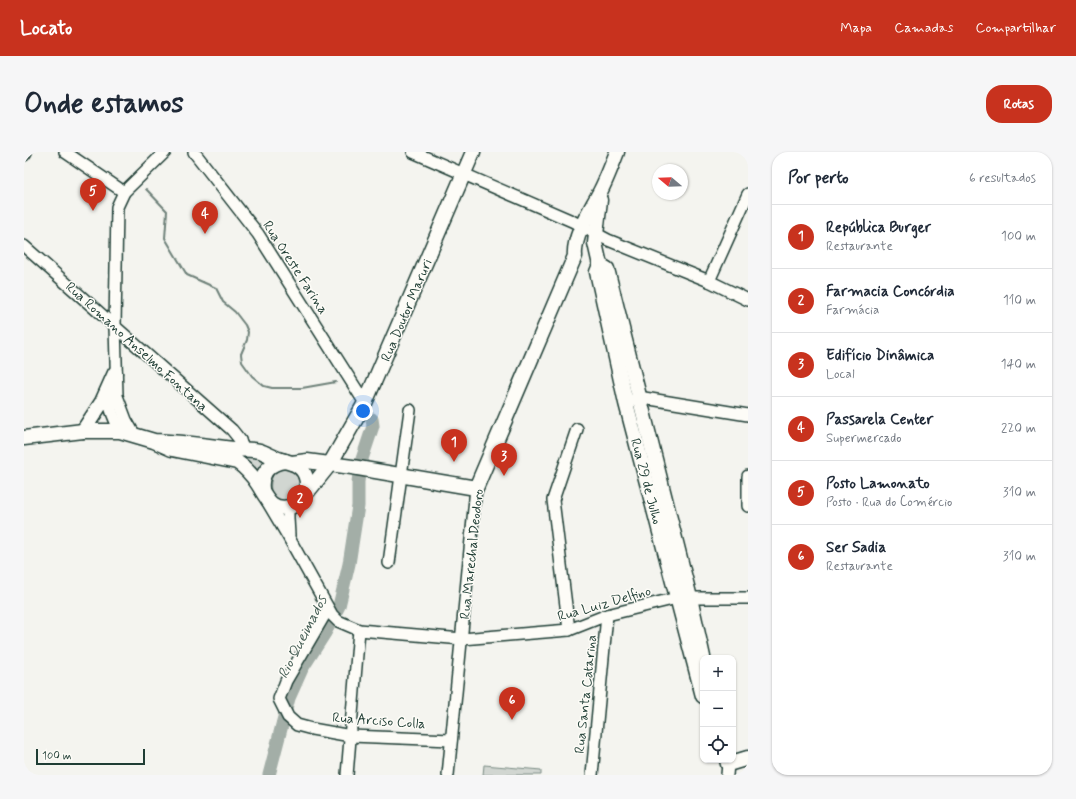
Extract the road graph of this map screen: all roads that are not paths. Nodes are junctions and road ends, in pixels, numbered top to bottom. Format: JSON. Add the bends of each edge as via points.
{"nodes":[{"id":1,"x":26,"y":152,"type":"edge"},
{"id":2,"x":66,"y":152,"type":"edge"},
{"id":3,"x":165,"y":152,"type":"edge"},
{"id":4,"x":194,"y":152,"type":"edge"},
{"id":5,"x":413,"y":152,"type":"edge"},
{"id":6,"x":473,"y":152,"type":"edge"},
{"id":7,"x":617,"y":152,"type":"edge"},
{"id":8,"x":24,"y":155,"type":"edge"},
{"id":9,"x":463,"y":173,"type":"junction"},
{"id":10,"x":602,"y":188,"type":"junction"},
{"id":11,"x":124,"y":192,"type":"junction"},
{"id":12,"x":748,"y":194,"type":"edge"},
{"id":13,"x":582,"y":226,"type":"junction"},
{"id":14,"x":600,"y":238,"type":"junction"},
{"id":15,"x":24,"y":246,"type":"edge"},
{"id":16,"x":575,"y":256,"type":"junction"},
{"id":17,"x":709,"y":281,"type":"junction"},
{"id":18,"x":748,"y":300,"type":"edge"},
{"id":19,"x":114,"y":326,"type":"junction"},
{"id":20,"x":115,"y":372,"type":"junction"},
{"id":21,"x":632,"y":400,"type":"junction"},
{"id":22,"x":365,"y":403,"type":"junction"},
{"id":23,"x":410,"y":410,"type":"dead end"},
{"id":24,"x":748,"y":415,"type":"edge"},
{"id":25,"x":576,"y":430,"type":"dead end"},
{"id":26,"x":83,"y":431,"type":"junction"},
{"id":27,"x":127,"y":433,"type":"junction"},
{"id":28,"x":24,"y":438,"type":"edge"},
{"id":29,"x":240,"y":456,"type":"junction"},
{"id":30,"x":288,"y":462,"type":"junction"},
{"id":31,"x":330,"y":464,"type":"junction"},
{"id":32,"x":402,"y":475,"type":"junction"},
{"id":33,"x":748,"y":476,"type":"edge"},
{"id":34,"x":476,"y":488,"type":"junction"},
{"id":35,"x":263,"y":493,"type":"junction"},
{"id":36,"x":305,"y":495,"type":"junction"},
{"id":37,"x":748,"y":506,"type":"edge"},
{"id":38,"x":288,"y":507,"type":"junction"},
{"id":39,"x":289,"y":538,"type":"junction"},
{"id":40,"x":389,"y":563,"type":"dead end"},
{"id":41,"x":683,"y":598,"type":"junction"},
{"id":42,"x":748,"y":598,"type":"edge"},
{"id":43,"x":333,"y":615,"type":"junction"},
{"id":44,"x":607,"y":615,"type":"junction"},
{"id":45,"x":359,"y":630,"type":"junction"},
{"id":46,"x":569,"y":630,"type":"junction"},
{"id":47,"x":462,"y":640,"type":"junction"},
{"id":48,"x":702,"y":655,"type":"edge"},
{"id":49,"x":702,"y":691,"type":"edge"},
{"id":50,"x":351,"y":736,"type":"junction"},
{"id":51,"x":451,"y":740,"type":"junction"},
{"id":52,"x":748,"y":758,"type":"edge"},
{"id":53,"x":727,"y":766,"type":"edge"},
{"id":54,"x":346,"y":775,"type":"edge"},
{"id":55,"x":448,"y":775,"type":"edge"},
{"id":56,"x":592,"y":775,"type":"edge"}],
"edges":[{"from":1,"to":8,"type":"street"},
{"from":2,"to":11,"type":"street"},
{"from":3,"to":11,"type":"street"},
{"from":4,"to":22,"type":"street","name":"Rua Oreste Farina","via":[[258,234]]},
{"from":5,"to":9,"type":"street"},
{"from":6,"to":9,"type":"main road","name":"Rua Doutor Maruri"},
{"from":7,"to":10,"type":"main road","name":"Rua Marechal Deodoro"},
{"from":9,"to":13,"type":"street"},
{"from":9,"to":22,"type":"main road","name":"Rua Doutor Maruri"},
{"from":10,"to":13,"type":"main road","name":"Rua Marechal Deodoro"},
{"from":10,"to":14,"type":"main road","name":"Rua Marechal Deodoro"},
{"from":11,"to":19,"type":"street","via":[[117,207]]},
{"from":12,"to":17,"type":"street"},
{"from":13,"to":14,"type":"street"},
{"from":13,"to":16,"type":"main road","name":"Rua Marechal Deodoro","via":[[574,250]]},
{"from":14,"to":16,"type":"main road"},
{"from":14,"to":17,"type":"street"},
{"from":14,"to":21,"type":"main road","name":"Rua 29 de Julho","via":[[600,265],[597,272]]},
{"from":15,"to":19,"type":"street","name":"Rua Romano Anselmo Fontana"},
{"from":16,"to":34,"type":"main road","name":"Rua Marechal Deodoro"},
{"from":17,"to":18,"type":"street"},
{"from":19,"to":20,"type":"street"},
{"from":19,"to":29,"type":"street","name":"Rua Romano Anselmo Fontana","via":[[232,430],[240,440]]},
{"from":20,"to":26,"type":"main road","via":[[102,402]]},
{"from":20,"to":27,"type":"street","via":[[110,392],[110,409]]},
{"from":21,"to":24,"type":"street"},
{"from":21,"to":41,"type":"main road","name":"Rua 29 de Julho"},
{"from":22,"to":31,"type":"main road","name":"Rua Doutor Maruri"},
{"from":23,"to":32,"type":"street"},
{"from":25,"to":46,"type":"street","via":[[553,500]]},
{"from":26,"to":27,"type":"main road"},
{"from":26,"to":28,"type":"main road"},
{"from":27,"to":29,"type":"main road","via":[[172,449]]},
{"from":29,"to":30,"type":"main road","via":[[260,452]]},
{"from":29,"to":35,"type":"main road"},
{"from":30,"to":31,"type":"main road"},
{"from":30,"to":35,"type":"main road","via":[[278,462],[266,470],[261,483]]},
{"from":30,"to":36,"type":"main road","via":[[299,466],[304,472],[307,480]]},
{"from":31,"to":32,"type":"main road"},
{"from":31,"to":36,"type":"main road","name":"Rua Doutor Maruri"},
{"from":32,"to":34,"type":"main road"},
{"from":32,"to":40,"type":"street"},
{"from":33,"to":37,"type":"street"},
{"from":34,"to":47,"type":"street","name":"Rua Marechal Deodoro"},
{"from":35,"to":38,"type":"main road","via":[[275,506]]},
{"from":35,"to":39,"type":"street"},
{"from":36,"to":38,"type":"main road","via":[[295,505]]},
{"from":38,"to":39,"type":"street"},
{"from":39,"to":43,"type":"street"},
{"from":41,"to":42,"type":"street","name":"Rua Luiz Delfino"},
{"from":41,"to":44,"type":"street","name":"Rua Luiz Delfino"},
{"from":41,"to":48,"type":"main road","name":"Rua 29 de Julho"},
{"from":41,"to":49,"type":"main road","name":"Rua 29 de Julho"},
{"from":43,"to":45,"type":"street","name":"Rua Luiz Delfino"},
{"from":43,"to":50,"type":"street","name":"Rua Arciso Colla","via":[[286,681],[279,699],[288,717],[297,725]]},
{"from":44,"to":46,"type":"street","name":"Rua Luiz Delfino"},
{"from":44,"to":56,"type":"street","name":"Rua Santa Catarina"},
{"from":45,"to":47,"type":"street","name":"Rua Luiz Delfino"},
{"from":45,"to":50,"type":"street"},
{"from":46,"to":47,"type":"street","name":"Rua Luiz Delfino"},
{"from":47,"to":51,"type":"street","name":"Rua Marechal Deodoro"},
{"from":50,"to":51,"type":"street","name":"Rua Arciso Colla"},
{"from":50,"to":54,"type":"street"},
{"from":51,"to":55,"type":"street","name":"Rua Marechal Deodoro"},
{"from":52,"to":53,"type":"main road"}]}
